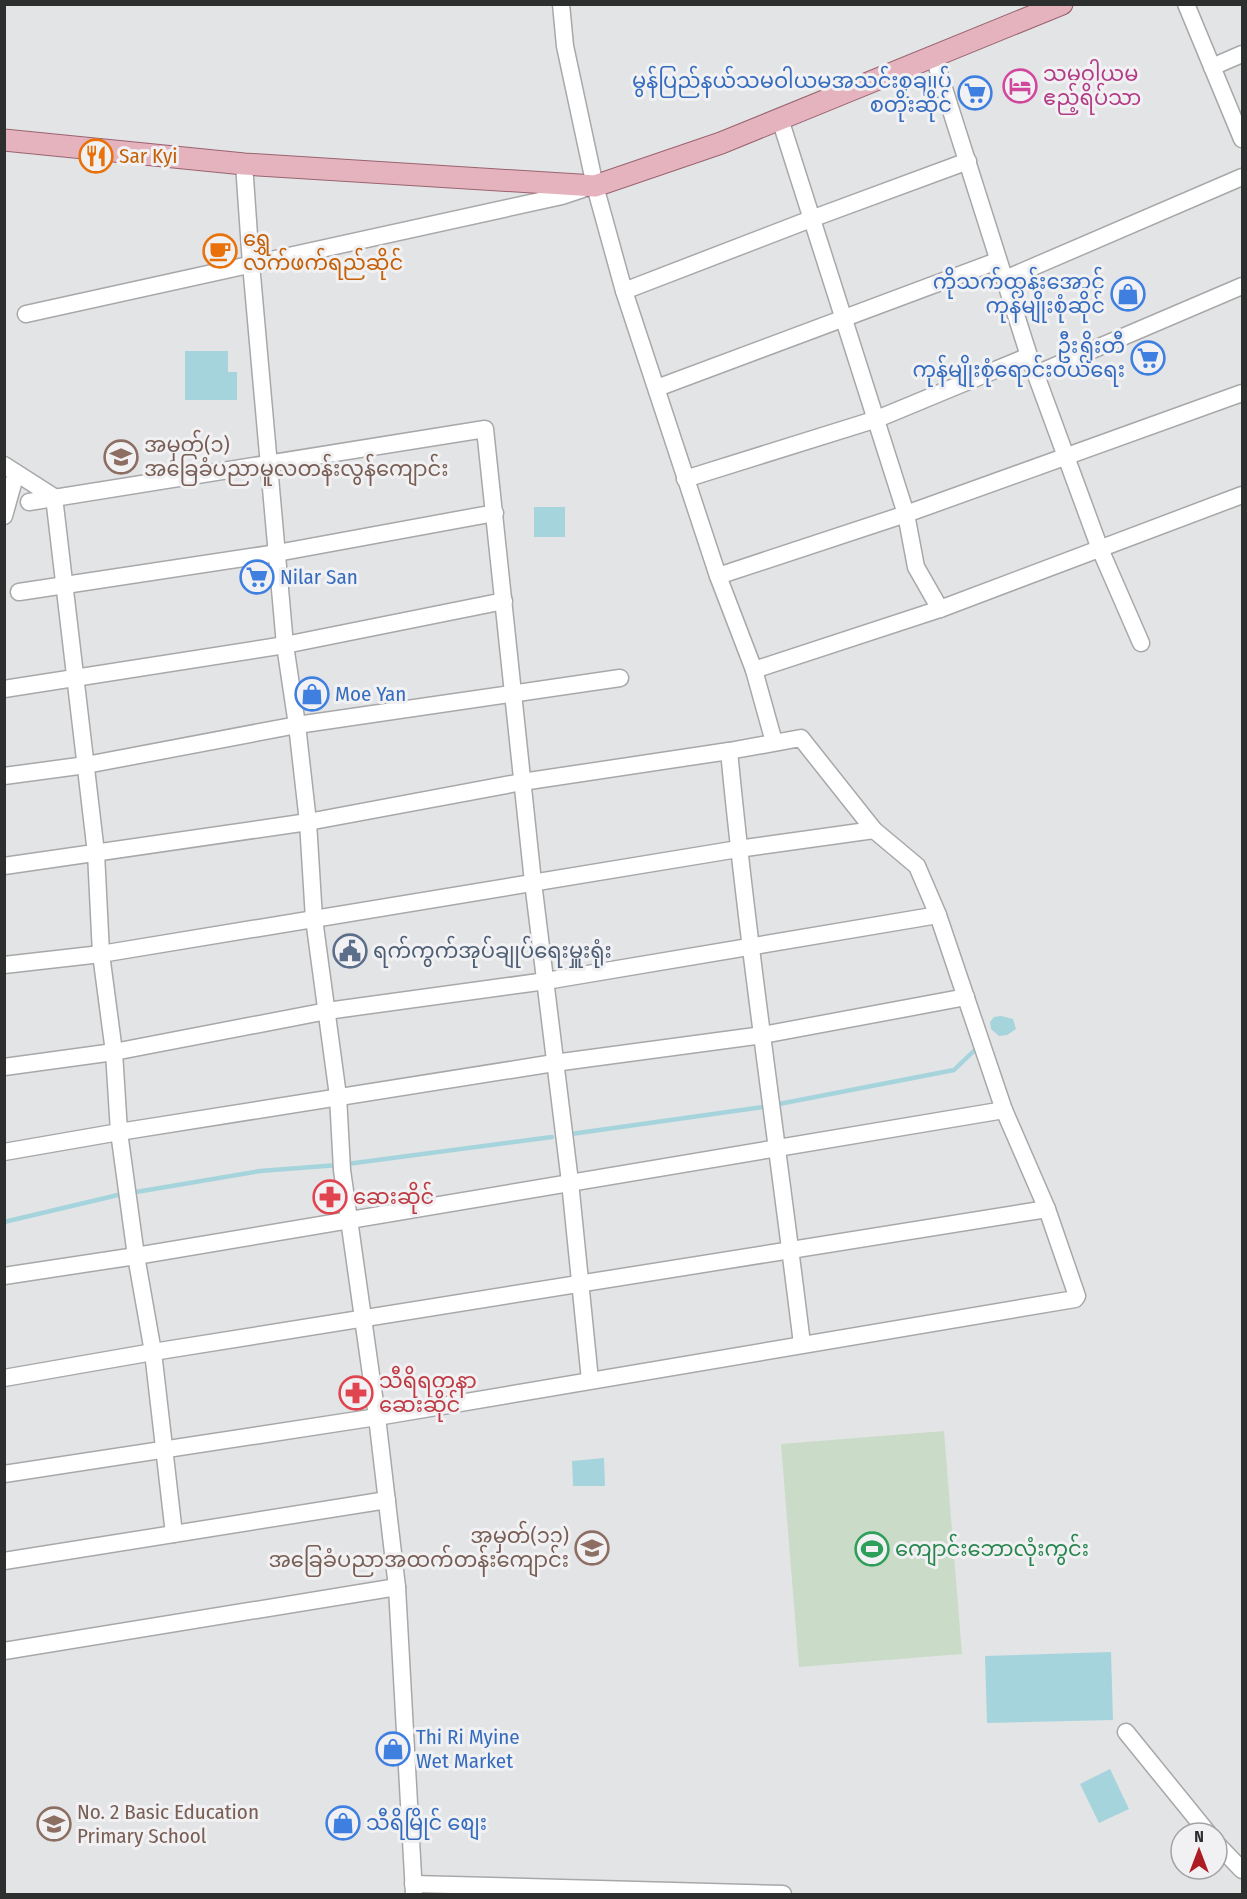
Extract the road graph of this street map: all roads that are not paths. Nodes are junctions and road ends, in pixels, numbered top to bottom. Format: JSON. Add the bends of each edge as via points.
{"nodes":[{"id":1,"x":561,"y":4,"type":"edge"},
{"id":2,"x":1062,"y":4,"type":"edge"},
{"id":3,"x":1186,"y":4,"type":"edge"},
{"id":4,"x":1242,"y":54,"type":"edge"},
{"id":5,"x":934,"y":57,"type":"junction"},
{"id":6,"x":1212,"y":67,"type":"junction"},
{"id":7,"x":780,"y":119,"type":"junction"},
{"id":8,"x":1242,"y":139,"type":"edge"},
{"id":9,"x":4,"y":140,"type":"edge"},
{"id":10,"x":968,"y":161,"type":"junction"},
{"id":11,"x":244,"y":164,"type":"junction"},
{"id":12,"x":1242,"y":177,"type":"edge"},
{"id":13,"x":596,"y":186,"type":"junction"},
{"id":14,"x":812,"y":219,"type":"junction"},
{"id":15,"x":997,"y":261,"type":"junction"},
{"id":16,"x":251,"y":264,"type":"junction"},
{"id":17,"x":1005,"y":279,"type":"junction"},
{"id":18,"x":1242,"y":286,"type":"edge"},
{"id":19,"x":624,"y":291,"type":"junction"},
{"id":20,"x":26,"y":314,"type":"dead end"},
{"id":21,"x":844,"y":318,"type":"junction"},
{"id":22,"x":1029,"y":356,"type":"junction"},
{"id":23,"x":1036,"y":374,"type":"junction"},
{"id":24,"x":657,"y":388,"type":"junction"},
{"id":25,"x":1242,"y":393,"type":"edge"},
{"id":26,"x":877,"y":418,"type":"junction"},
{"id":27,"x":1066,"y":456,"type":"junction"},
{"id":28,"x":270,"y":465,"type":"junction"},
{"id":29,"x":10,"y":469,"type":"edge"},
{"id":30,"x":686,"y":479,"type":"junction"},
{"id":31,"x":1242,"y":495,"type":"edge"},
{"id":32,"x":54,"y":497,"type":"junction"},
{"id":33,"x":29,"y":502,"type":"dead end"},
{"id":34,"x":495,"y":513,"type":"junction"},
{"id":35,"x":906,"y":514,"type":"junction"},
{"id":36,"x":4,"y":516,"type":"edge"},
{"id":37,"x":1100,"y":549,"type":"junction"},
{"id":38,"x":277,"y":553,"type":"junction"},
{"id":39,"x":718,"y":576,"type":"junction"},
{"id":40,"x":65,"y":584,"type":"junction"},
{"id":41,"x":19,"y":592,"type":"dead end"},
{"id":42,"x":504,"y":601,"type":"junction"},
{"id":43,"x":939,"y":609,"type":"junction"},
{"id":44,"x":1141,"y":643,"type":"dead end"},
{"id":45,"x":285,"y":645,"type":"junction"},
{"id":46,"x":754,"y":670,"type":"junction"},
{"id":47,"x":76,"y":677,"type":"junction"},
{"id":48,"x":620,"y":678,"type":"dead end"},
{"id":49,"x":4,"y":689,"type":"edge"},
{"id":50,"x":514,"y":694,"type":"junction"},
{"id":51,"x":768,"y":718,"type":"junction"},
{"id":52,"x":297,"y":725,"type":"junction"},
{"id":53,"x":774,"y":742,"type":"junction"},
{"id":54,"x":746,"y":748,"type":"junction"},
{"id":55,"x":729,"y":751,"type":"junction"},
{"id":56,"x":86,"y":765,"type":"junction"},
{"id":57,"x":4,"y":776,"type":"edge"},
{"id":58,"x":522,"y":782,"type":"junction"},
{"id":59,"x":308,"y":822,"type":"junction"},
{"id":60,"x":874,"y":830,"type":"junction"},
{"id":61,"x":738,"y":849,"type":"junction"},
{"id":62,"x":96,"y":853,"type":"junction"},
{"id":63,"x":4,"y":866,"type":"edge"},
{"id":64,"x":533,"y":882,"type":"junction"},
{"id":65,"x":938,"y":915,"type":"junction"},
{"id":66,"x":314,"y":919,"type":"junction"},
{"id":67,"x":750,"y":948,"type":"junction"},
{"id":68,"x":102,"y":954,"type":"junction"},
{"id":69,"x":4,"y":965,"type":"edge"},
{"id":70,"x":546,"y":981,"type":"junction"},
{"id":71,"x":966,"y":997,"type":"junction"},
{"id":72,"x":327,"y":1011,"type":"junction"},
{"id":73,"x":763,"y":1035,"type":"junction"},
{"id":74,"x":114,"y":1052,"type":"junction"},
{"id":75,"x":554,"y":1063,"type":"junction"},
{"id":76,"x":4,"y":1067,"type":"edge"},
{"id":77,"x":338,"y":1096,"type":"junction"},
{"id":78,"x":1004,"y":1110,"type":"junction"},
{"id":79,"x":119,"y":1132,"type":"junction"},
{"id":80,"x":778,"y":1148,"type":"junction"},
{"id":81,"x":4,"y":1152,"type":"edge"},
{"id":82,"x":570,"y":1182,"type":"junction"},
{"id":83,"x":1047,"y":1209,"type":"junction"},
{"id":84,"x":350,"y":1219,"type":"junction"},
{"id":85,"x":791,"y":1250,"type":"junction"},
{"id":86,"x":136,"y":1256,"type":"junction"},
{"id":87,"x":4,"y":1276,"type":"edge"},
{"id":88,"x":580,"y":1284,"type":"junction"},
{"id":89,"x":364,"y":1319,"type":"junction"},
{"id":90,"x":802,"y":1344,"type":"junction"},
{"id":91,"x":153,"y":1352,"type":"junction"},
{"id":92,"x":4,"y":1378,"type":"edge"},
{"id":93,"x":590,"y":1380,"type":"junction"},
{"id":94,"x":377,"y":1417,"type":"junction"},
{"id":95,"x":164,"y":1449,"type":"junction"},
{"id":96,"x":4,"y":1474,"type":"edge"},
{"id":97,"x":387,"y":1500,"type":"junction"},
{"id":98,"x":174,"y":1534,"type":"junction"},
{"id":99,"x":4,"y":1561,"type":"edge"},
{"id":100,"x":397,"y":1587,"type":"junction"},
{"id":101,"x":4,"y":1651,"type":"edge"},
{"id":102,"x":1126,"y":1732,"type":"dead end"},
{"id":103,"x":1198,"y":1821,"type":"edge"},
{"id":104,"x":1229,"y":1856,"type":"edge"},
{"id":105,"x":1242,"y":1870,"type":"edge"},
{"id":106,"x":414,"y":1889,"type":"edge"},
{"id":107,"x":655,"y":1893,"type":"edge"},
{"id":108,"x":783,"y":1894,"type":"edge"}],
"edges":[{"from":1,"to":13,"type":"street","via":[[565,46]]},
{"from":2,"to":5,"type":"main road"},
{"from":3,"to":6,"type":"street"},
{"from":4,"to":6,"type":"street"},
{"from":5,"to":7,"type":"main road"},
{"from":5,"to":10,"type":"street"},
{"from":6,"to":8,"type":"street"},
{"from":7,"to":13,"type":"main road"},
{"from":7,"to":14,"type":"street"},
{"from":9,"to":11,"type":"main road"},
{"from":10,"to":14,"type":"street"},
{"from":10,"to":15,"type":"street"},
{"from":11,"to":13,"type":"main road"},
{"from":11,"to":16,"type":"street"},
{"from":12,"to":17,"type":"street"},
{"from":13,"to":16,"type":"street"},
{"from":13,"to":19,"type":"street"},
{"from":14,"to":19,"type":"street"},
{"from":14,"to":21,"type":"street"},
{"from":15,"to":17,"type":"street"},
{"from":15,"to":21,"type":"street"},
{"from":16,"to":20,"type":"street"},
{"from":16,"to":28,"type":"street"},
{"from":17,"to":22,"type":"street"},
{"from":18,"to":23,"type":"street"},
{"from":19,"to":24,"type":"street"},
{"from":21,"to":24,"type":"street"},
{"from":21,"to":26,"type":"street"},
{"from":22,"to":23,"type":"street"},
{"from":22,"to":26,"type":"street"},
{"from":23,"to":27,"type":"street"},
{"from":24,"to":30,"type":"street"},
{"from":25,"to":27,"type":"street"},
{"from":26,"to":30,"type":"street"},
{"from":26,"to":35,"type":"street"},
{"from":27,"to":35,"type":"street"},
{"from":27,"to":37,"type":"street"},
{"from":28,"to":32,"type":"street"},
{"from":28,"to":34,"type":"street","via":[[483,428]]},
{"from":28,"to":38,"type":"street"},
{"from":29,"to":32,"type":"street"},
{"from":29,"to":36,"type":"street"},
{"from":30,"to":39,"type":"street"},
{"from":31,"to":37,"type":"street"},
{"from":32,"to":33,"type":"street"},
{"from":32,"to":40,"type":"street"},
{"from":34,"to":38,"type":"street"},
{"from":34,"to":42,"type":"street"},
{"from":35,"to":39,"type":"street"},
{"from":35,"to":43,"type":"street","via":[[916,567]]},
{"from":37,"to":43,"type":"street"},
{"from":37,"to":44,"type":"street"},
{"from":38,"to":40,"type":"street"},
{"from":38,"to":45,"type":"street"},
{"from":39,"to":46,"type":"street"},
{"from":40,"to":41,"type":"street"},
{"from":40,"to":47,"type":"street"},
{"from":42,"to":45,"type":"street"},
{"from":42,"to":50,"type":"street"},
{"from":43,"to":46,"type":"street"},
{"from":45,"to":47,"type":"street"},
{"from":45,"to":52,"type":"street"},
{"from":46,"to":51,"type":"street"},
{"from":47,"to":49,"type":"street"},
{"from":47,"to":56,"type":"street"},
{"from":48,"to":50,"type":"street"},
{"from":50,"to":52,"type":"street"},
{"from":50,"to":58,"type":"street"},
{"from":51,"to":53,"type":"street"},
{"from":51,"to":54,"type":"street"},
{"from":52,"to":56,"type":"street"},
{"from":52,"to":59,"type":"street"},
{"from":53,"to":54,"type":"street"},
{"from":53,"to":60,"type":"street","via":[[801,738]]},
{"from":54,"to":55,"type":"street"},
{"from":55,"to":58,"type":"street"},
{"from":55,"to":61,"type":"street"},
{"from":56,"to":57,"type":"street"},
{"from":56,"to":62,"type":"street"},
{"from":58,"to":59,"type":"street"},
{"from":58,"to":64,"type":"street"},
{"from":59,"to":62,"type":"street"},
{"from":59,"to":66,"type":"street"},
{"from":60,"to":61,"type":"street"},
{"from":60,"to":65,"type":"street","via":[[917,866]]},
{"from":61,"to":64,"type":"street"},
{"from":61,"to":67,"type":"street"},
{"from":62,"to":63,"type":"street"},
{"from":62,"to":68,"type":"street"},
{"from":64,"to":66,"type":"street"},
{"from":64,"to":70,"type":"street"},
{"from":65,"to":67,"type":"street"},
{"from":65,"to":71,"type":"street"},
{"from":66,"to":68,"type":"street"},
{"from":66,"to":72,"type":"street"},
{"from":67,"to":70,"type":"street"},
{"from":67,"to":73,"type":"street"},
{"from":68,"to":69,"type":"street"},
{"from":68,"to":74,"type":"street"},
{"from":70,"to":72,"type":"street"},
{"from":70,"to":75,"type":"street"},
{"from":71,"to":73,"type":"street"},
{"from":71,"to":78,"type":"street"},
{"from":72,"to":74,"type":"street"},
{"from":72,"to":77,"type":"street"},
{"from":73,"to":75,"type":"street"},
{"from":73,"to":80,"type":"street"},
{"from":74,"to":76,"type":"street"},
{"from":74,"to":79,"type":"street"},
{"from":75,"to":77,"type":"street"},
{"from":75,"to":82,"type":"street"},
{"from":77,"to":79,"type":"street"},
{"from":77,"to":84,"type":"street","via":[[341,1163]]},
{"from":78,"to":80,"type":"street"},
{"from":78,"to":83,"type":"street"},
{"from":79,"to":81,"type":"street"},
{"from":79,"to":86,"type":"street"},
{"from":80,"to":82,"type":"street"},
{"from":80,"to":85,"type":"street"},
{"from":82,"to":84,"type":"street"},
{"from":82,"to":88,"type":"street"},
{"from":83,"to":85,"type":"street"},
{"from":83,"to":90,"type":"street","via":[[1077,1298]]},
{"from":84,"to":86,"type":"street"},
{"from":84,"to":89,"type":"street"},
{"from":85,"to":88,"type":"street"},
{"from":85,"to":90,"type":"street"},
{"from":86,"to":87,"type":"street"},
{"from":86,"to":91,"type":"street"},
{"from":88,"to":89,"type":"street"},
{"from":88,"to":93,"type":"street"},
{"from":89,"to":91,"type":"street"},
{"from":89,"to":94,"type":"street"},
{"from":90,"to":93,"type":"street"},
{"from":91,"to":92,"type":"street"},
{"from":91,"to":95,"type":"street"},
{"from":93,"to":94,"type":"street"},
{"from":94,"to":95,"type":"street"},
{"from":94,"to":97,"type":"street"},
{"from":95,"to":96,"type":"street"},
{"from":95,"to":98,"type":"street"},
{"from":97,"to":98,"type":"street"},
{"from":97,"to":100,"type":"street"},
{"from":98,"to":99,"type":"street"},
{"from":100,"to":101,"type":"street"},
{"from":100,"to":106,"type":"street"},
{"from":102,"to":103,"type":"street"},
{"from":104,"to":105,"type":"street"},
{"from":106,"to":107,"type":"street"},
{"from":107,"to":108,"type":"street"}]}
